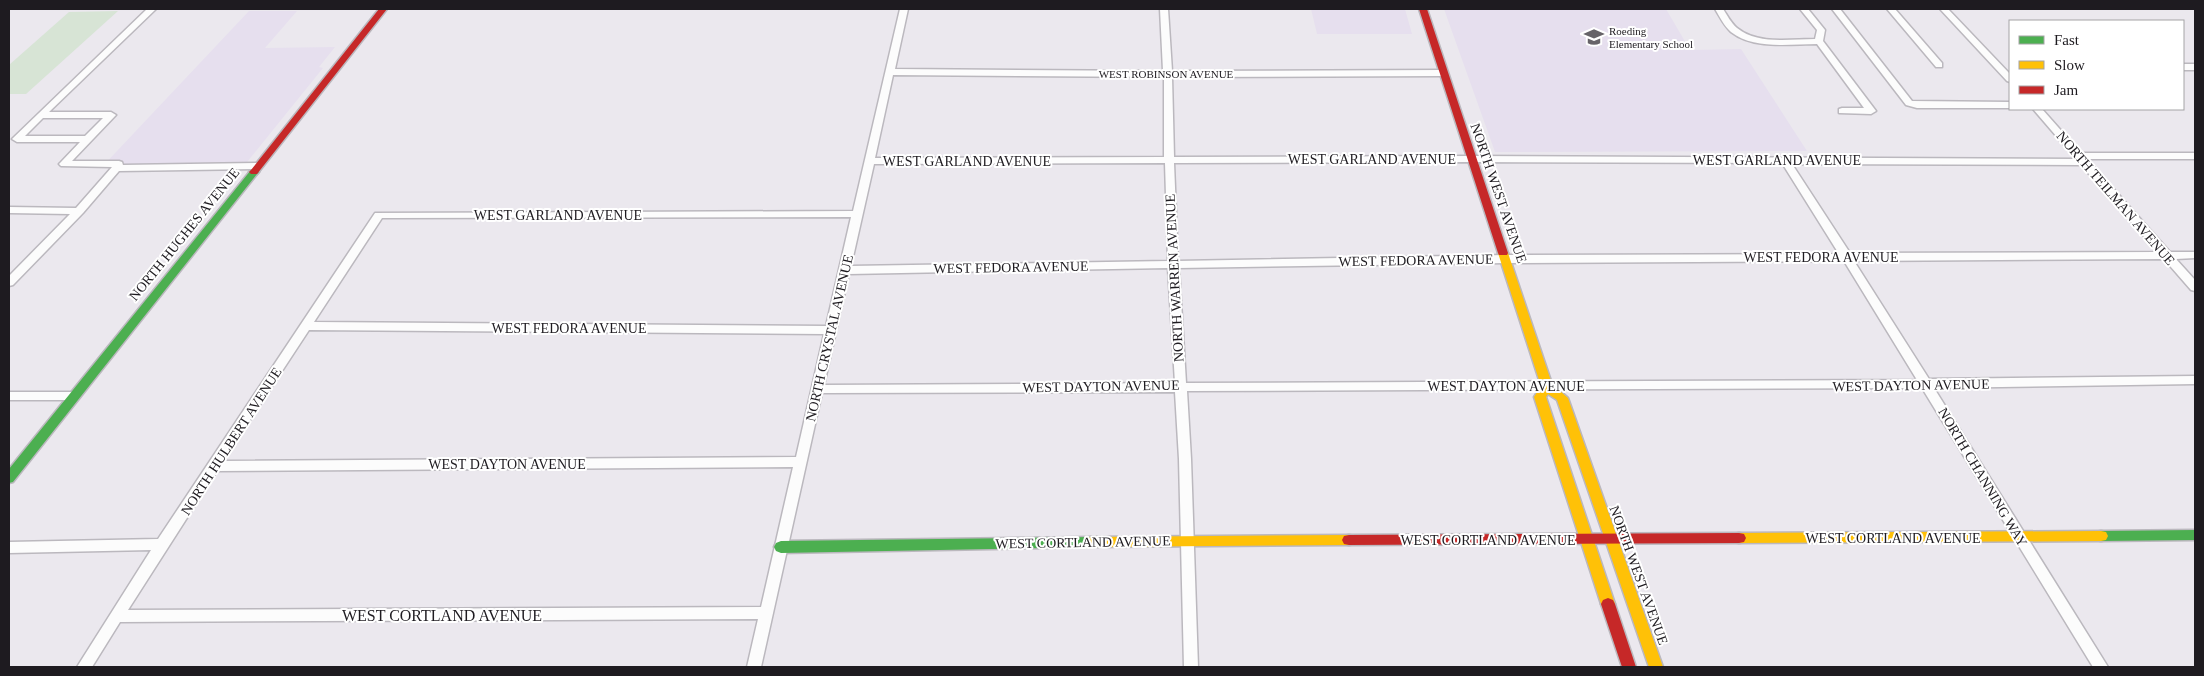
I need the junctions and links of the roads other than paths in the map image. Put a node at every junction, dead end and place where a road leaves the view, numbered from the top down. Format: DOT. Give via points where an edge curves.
graph roads {
  1 [pos="152,9"];
  2 [pos="383,9"];
  3 [pos="904,9"];
  4 [pos="1164,9"];
  5 [pos="1423,9"];
  6 [pos="1719,9"];
  7 [pos="1804,9"];
  8 [pos="1836,9"];
  9 [pos="1891,9"];
  10 [pos="1944,9"];
  11 [pos="1820,41"];
  12 [pos="1940,65"];
  13 [pos="2005,68"];
  14 [pos="890,72"];
  15 [pos="1443,73"];
  16 [pos="1168,74"];
  17 [pos="2009,105"];
  18 [pos="2038,110"];
  19 [pos="1842,111"];
  20 [pos="42,115"];
  21 [pos="88,139"];
  22 [pos="2195,156"];
  23 [pos="1472,159"];
  24 [pos="2082,159"];
  25 [pos="1168,160"];
  26 [pos="1785,160"];
  27 [pos="869,161"];
  28 [pos="117,166"];
  29 [pos="258,166"];
  30 [pos="9,210"];
  31 [pos="79,211"];
  32 [pos="857,214"];
  33 [pos="379,215"];
  34 [pos="2166,255"];
  35 [pos="2195,255"];
  36 [pos="1848,257"];
  37 [pos="1506,259"];
  38 [pos="1172,263"];
  39 [pos="846,270"];
  40 [pos="9,282"];
  41 [pos="2195,287"];
  42 [pos="306,326"];
  43 [pos="832,330"];
  44 [pos="2195,380"];
  45 [pos="1927,385"];
  46 [pos="1180,386"];
  47 [pos="1547,386"];
  48 [pos="817,389"];
  49 [pos="9,396"];
  50 [pos="73,396"];
  51 [pos="799,462"];
  52 [pos="214,466"];
  53 [pos="9,478"];
  54 [pos="2195,535"];
  55 [pos="2018,537"];
  56 [pos="1610,539"];
  57 [pos="1588,540"];
  58 [pos="1186,541"];
  59 [pos="162,544"];
  60 [pos="9,547"];
  61 [pos="781,547"];
  62 [pos="766,613"];
  63 [pos="117,616"];
  64 [pos="84,667"];
  65 [pos="754,667"];
  66 [pos="1191,667"];
  67 [pos="1629,667"];
  68 [pos="1656,667"];
  69 [pos="2101,667"];
  1 -- 20 [label="street"];
  2 -- 29 [label="street, NORTH HUGHES AVENUE"];
  3 -- 14 [label="street, NORTH CRYSTAL AVENUE"];
  4 -- 16 [label="street, NORTH WARREN AVENUE"];
  5 -- 15 [label="street, NORTH WEST AVENUE"];
  6 -- 11 [label="street" via="1733,30 1749,37 1770,41"];
  7 -- 11 [label="street" via="1820,30"];
  8 -- 17 [label="street" via="1909,103 1917,106"];
  9 -- 12 [label="street"];
  10 -- 13 [label="street"];
  11 -- 19 [label="street" via="1871,111"];
  14 -- 16 [label="street, WEST ROBINSON AVENUE"];
  14 -- 27 [label="street, NORTH CRYSTAL AVENUE"];
  15 -- 16 [label="street, WEST ROBINSON AVENUE"];
  15 -- 23 [label="street, NORTH WEST AVENUE"];
  16 -- 25 [label="street, NORTH WARREN AVENUE"];
  18 -- 24 [label="street, NORTH TEILMAN AVENUE"];
  20 -- 21 [label="street" via="111,115"];
  20 -- 21 [label="street" via="17,139"];
  21 -- 28 [label="street" via="64,164"];
  22 -- 24 [label="street, WEST GARLAND AVENUE"];
  23 -- 25 [label="street, WEST GARLAND AVENUE"];
  23 -- 26 [label="street, WEST GARLAND AVENUE"];
  23 -- 37 [label="street, NORTH WEST AVENUE"];
  24 -- 26 [label="street, WEST GARLAND AVENUE"];
  24 -- 34 [label="street, NORTH TEILMAN AVENUE"];
  25 -- 27 [label="street, WEST GARLAND AVENUE"];
  25 -- 38 [label="street, NORTH WARREN AVENUE"];
  26 -- 36 [label="street, NORTH CHANNING WAY"];
  27 -- 32 [label="street, NORTH CRYSTAL AVENUE"];
  28 -- 29 [label="street"];
  28 -- 31 [label="street"];
  29 -- 50 [label="street, NORTH HUGHES AVENUE"];
  30 -- 31 [label="street"];
  31 -- 40 [label="street"];
  32 -- 33 [label="street, WEST GARLAND AVENUE"];
  32 -- 39 [label="street, NORTH CRYSTAL AVENUE"];
  33 -- 42 [label="street, NORTH HULBERT AVENUE"];
  34 -- 35 [label="street, WEST FEDORA AVENUE"];
  34 -- 36 [label="street, WEST FEDORA AVENUE"];
  34 -- 41 [label="street, NORTH TEILMAN AVENUE"];
  36 -- 37 [label="street, WEST FEDORA AVENUE"];
  36 -- 45 [label="street, NORTH CHANNING WAY"];
  37 -- 38 [label="street, WEST FEDORA AVENUE"];
  37 -- 47 [label="street, NORTH WEST AVENUE"];
  38 -- 39 [label="street, WEST FEDORA AVENUE"];
  38 -- 46 [label="street, NORTH WARREN AVENUE"];
  39 -- 43 [label="street, NORTH CRYSTAL AVENUE"];
  42 -- 43 [label="street, WEST FEDORA AVENUE"];
  42 -- 52 [label="street, NORTH HULBERT AVENUE"];
  43 -- 48 [label="street, NORTH CRYSTAL AVENUE"];
  44 -- 45 [label="street, WEST DAYTON AVENUE"];
  45 -- 47 [label="street, WEST DAYTON AVENUE"];
  45 -- 55 [label="street, NORTH CHANNING WAY"];
  46 -- 47 [label="street, WEST DAYTON AVENUE"];
  46 -- 48 [label="street, WEST DAYTON AVENUE"];
  46 -- 58 [label="street, NORTH WARREN AVENUE"];
  47 -- 56 [label="street, NORTH WEST AVENUE" via="1562,398"];
  47 -- 57 [label="street, NORTH WEST AVENUE" via="1540,397"];
  48 -- 51 [label="street, NORTH CRYSTAL AVENUE"];
  49 -- 50 [label="street"];
  50 -- 53 [label="street, NORTH HUGHES AVENUE"];
  51 -- 52 [label="street, WEST DAYTON AVENUE"];
  51 -- 61 [label="street, NORTH CRYSTAL AVENUE"];
  52 -- 59 [label="street, NORTH HULBERT AVENUE"];
  54 -- 55 [label="street, WEST CORTLAND AVENUE"];
  55 -- 56 [label="street, WEST CORTLAND AVENUE"];
  55 -- 69 [label="street, NORTH CHANNING WAY"];
  56 -- 57 [label="street, WEST CORTLAND AVENUE"];
  56 -- 68 [label="street, NORTH WEST AVENUE"];
  57 -- 58 [label="street, WEST CORTLAND AVENUE"];
  57 -- 67 [label="street, NORTH WEST AVENUE"];
  58 -- 61 [label="street, WEST CORTLAND AVENUE"];
  58 -- 66 [label="street, NORTH WARREN AVENUE"];
  59 -- 60 [label="street"];
  59 -- 63 [label="street, NORTH HULBERT AVENUE"];
  61 -- 62 [label="street, NORTH CRYSTAL AVENUE"];
  62 -- 63 [label="street, WEST CORTLAND AVENUE"];
  62 -- 65 [label="street, NORTH CRYSTAL AVENUE"];
  63 -- 64 [label="street, NORTH HULBERT AVENUE"];
}
